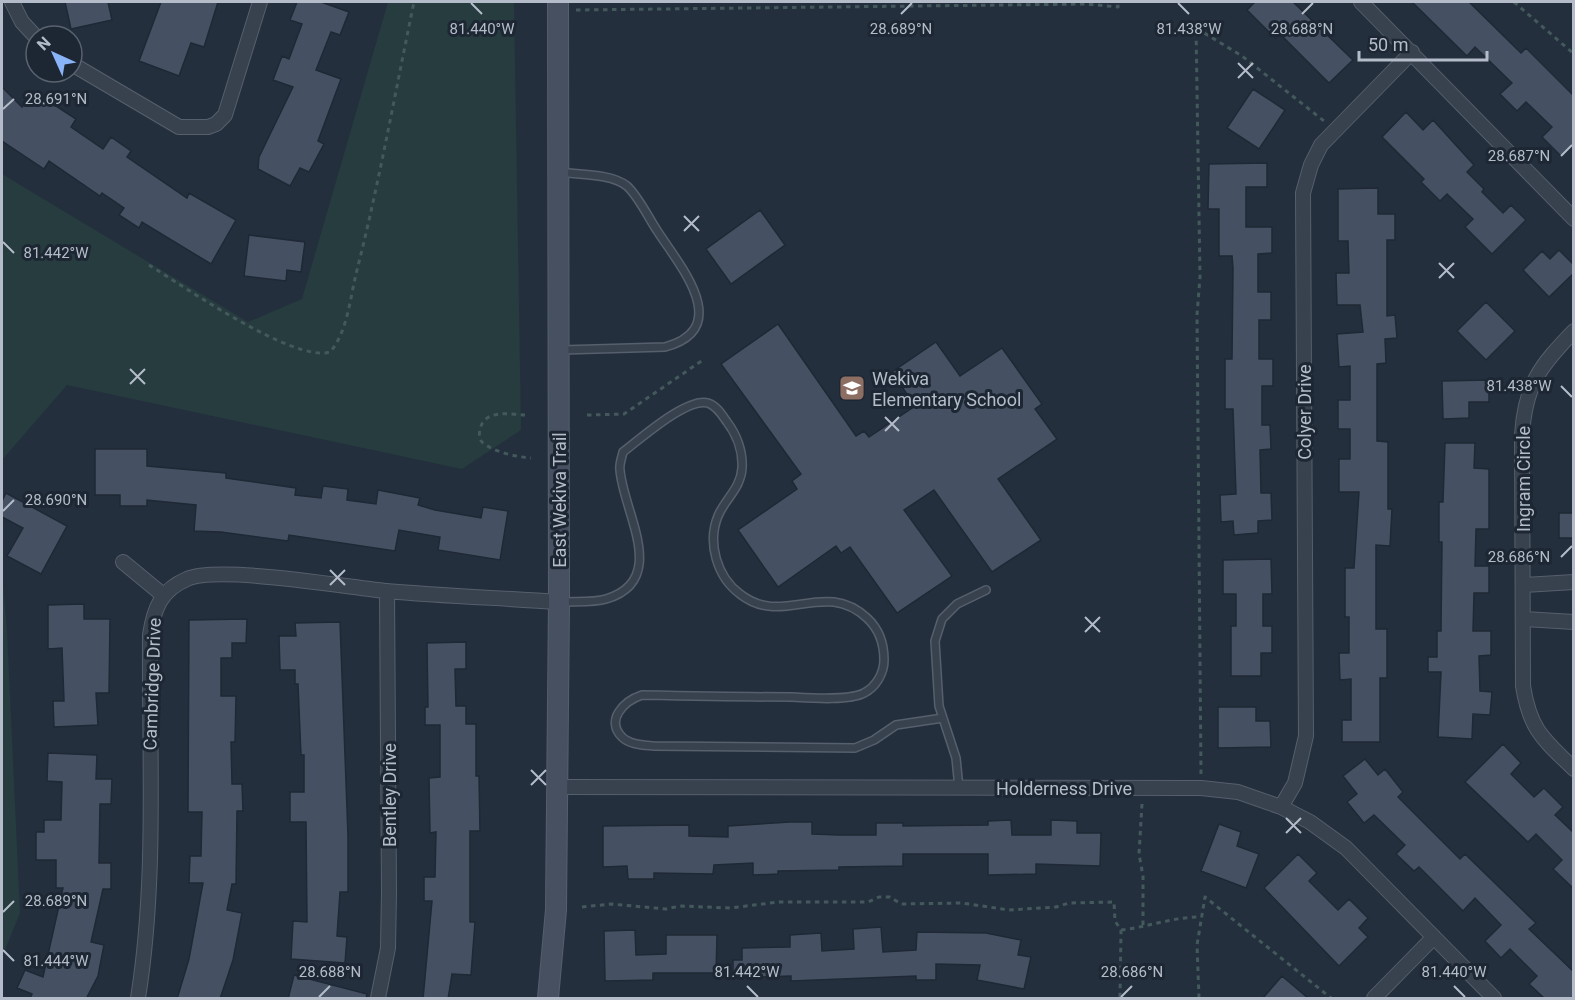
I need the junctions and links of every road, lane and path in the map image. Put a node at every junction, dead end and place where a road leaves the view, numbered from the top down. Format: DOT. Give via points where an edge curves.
graph roads {
  1 [pos="12,2"];
  2 [pos="260,2"];
  3 [pos="414,2"];
  4 [pos="1118,2"];
  5 [pos="1361,2"];
  6 [pos="1514,2"];
  7 [pos="558,6"];
  8 [pos="24,24"];
  9 [pos="1412,52"];
  10 [pos="1574,54"];
  11 [pos="84,71"];
  12 [pos="1334,129"];
  13 [pos="558,172"];
  14 [pos="1574,219"];
  15 [pos="149,265"];
  16 [pos="1574,330"];
  17 [pos="559,350"];
  18 [pos="703,360"];
  19 [pos="525,415"];
  20 [pos="587,415"];
  21 [pos="531,458"];
  22 [pos="123,562"];
  23 [pos="1574,582"];
  24 [pos="1524,585"];
  25 [pos="986,590"];
  26 [pos="387,591"];
  27 [pos="163,594"];
  28 [pos="559,602"];
  29 [pos="1524,619"];
  30 [pos="1574,622"];
  31 [pos="943,718"];
  32 [pos="1574,770"];
  33 [pos="556,787"];
  34 [pos="959,788"];
  35 [pos="1202,788"];
  36 [pos="1142,789"];
  37 [pos="1281,807"];
  38 [pos="582,907"];
  39 [pos="1200,917"];
  40 [pos="1143,927"];
  41 [pos="1120,930"];
  42 [pos="1434,937"];
  43 [pos="138,999"];
  44 [pos="378,999"];
  45 [pos="548,999"];
  46 [pos="1120,999"];
  47 [pos="1199,999"];
  48 [pos="1331,999"];
  49 [pos="1374,999"];
  50 [pos="1494,999"];
  1 -- 8 [label="street"];
  2 -- 11 [label="street" via="225,115 208,128 179,128"];
  3 -- 15 [label="path" via="359,262 337,345 330,352 314,353 235,320"];
  4 -- 7 [label="path" via="1118,7"];
  5 -- 9 [label="street"];
  6 -- 10 [label="path"];
  7 -- 13 [label="street, East Wekiva Trail"];
  9 -- 12 [label="street, Colyer Drive"];
  9 -- 14 [label="street"];
  12 -- 35 [label="path" via="1242,56 1196,28"];
  12 -- 37 [label="street, Colyer Drive" via="1311,165 1303,193 1306,736 1295,783"];
  13 -- 17 [label="street, East Wekiva Trail"];
  13 -- 17 [label="lane" via="609,179 627,186 689,281 699,303 697,322 685,339 676,344"];
  16 -- 24 [label="street, Ingram Circle" via="1540,370 1524,403"];
  17 -- 28 [label="street, East Wekiva Trail"];
  18 -- 20 [label="path" via="624,414"];
  19 -- 21 [label="path" via="488,417 479,437 512,455"];
  22 -- 27 [label="street"];
  23 -- 24 [label="street"];
  24 -- 29 [label="street, Ingram Circle"];
  25 -- 31 [label="lane" via="957,604 942,619 935,641"];
  26 -- 27 [label="street, Cambridge Drive" via="218,573 188,578"];
  26 -- 28 [label="street, Cambridge Drive"];
  26 -- 44 [label="street, Bentley Drive" via="388,948"];
  27 -- 43 [label="street, Cambridge Drive" via="153,611 150,635 146,953"];
  28 -- 31 [label="lane" via="604,600 633,583 640,568 640,552 619,468 623,452 676,412 706,402 715,406 732,428 742,452 742,470 734,495 718,516 714,547 719,570 739,594 760,606 781,608 834,600 853,609 868,618 879,634 884,665 876,683 863,694 826,698 642,695 629,699 617,712 616,727 622,738 633,744 654,746 855,748 896,725"];
  28 -- 33 [label="street, East Wekiva Trail"];
  29 -- 30 [label="street"];
  29 -- 32 [label="street, Ingram Circle" via="1523,686 1531,722"];
  31 -- 34 [label="lane" via="956,758"];
  33 -- 34 [label="street, Holderness Drive"];
  33 -- 45 [label="street, East Wekiva Trail" via="556,910"];
  34 -- 36 [label="street, Holderness Drive"];
  35 -- 36 [label="street, Holderness Drive"];
  35 -- 37 [label="street, Holderness Drive" via="1238,792"];
  36 -- 40 [label="path" via="1139,854"];
  37 -- 42 [label="street, Holderness Drive" via="1346,848"];
  38 -- 41 [label="path" via="611,904 666,909 730,908 780,902 868,902 879,897 890,897 901,904 962,903 1009,910 1114,902 1115,921"];
  39 -- 40 [label="path" via="1175,918"];
  39 -- 47 [label="path"];
  39 -- 48 [label="path" via="1205,897"];
  40 -- 41 [label="path"];
  41 -- 46 [label="path"];
  42 -- 49 [label="street"];
  42 -- 50 [label="street, Holderness Drive"];
}
